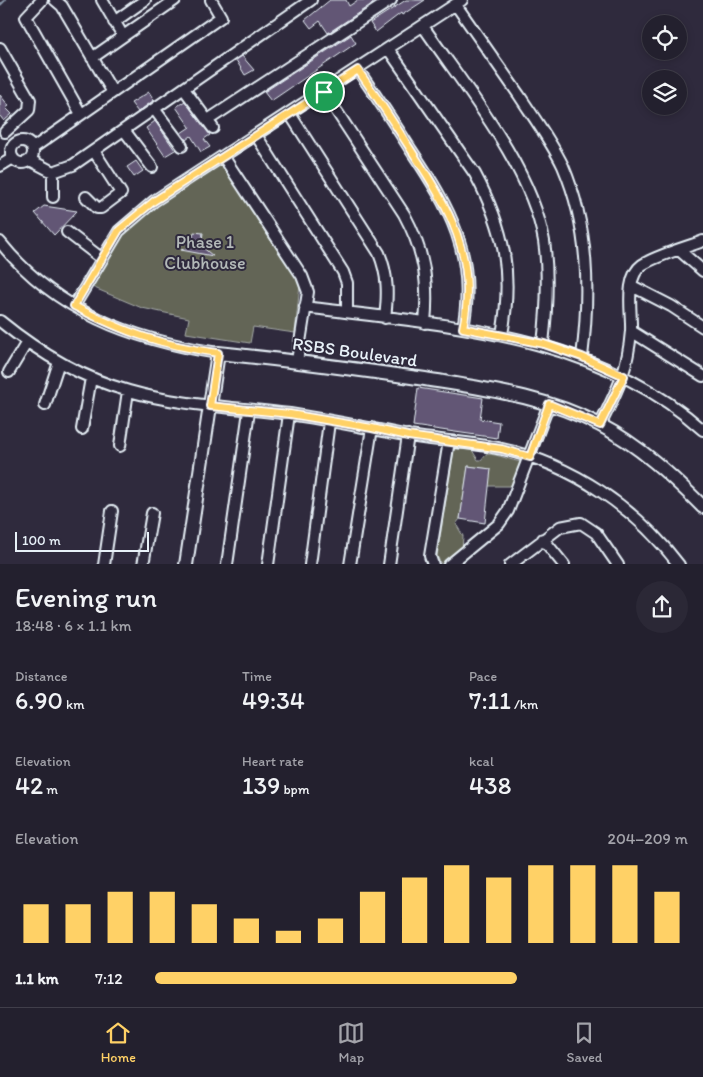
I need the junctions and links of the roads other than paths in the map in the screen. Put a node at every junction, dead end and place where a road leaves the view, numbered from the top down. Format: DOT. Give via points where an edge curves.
graph roads {
  1 [pos="42,0"];
  2 [pos="55,0"];
  3 [pos="102,0"];
  4 [pos="145,0"];
  5 [pos="175,0"];
  6 [pos="211,0"];
  7 [pos="311,0"];
  8 [pos="390,0"];
  9 [pos="459,2"];
  10 [pos="114,22"];
  11 [pos="423,26"];
  12 [pos="123,36"];
  13 [pos="0,48"];
  14 [pos="389,50"];
  15 [pos="92,58"];
  16 [pos="358,70"];
  17 [pos="184,89"];
  18 [pos="112,91"];
  19 [pos="324,92"];
  20 [pos="155,110"];
  21 [pos="81,114"];
  22 [pos="290,114"];
  23 [pos="2,129"];
  24 [pos="124,130"];
  25 [pos="256,135"];
  26 [pos="14,144"];
  27 [pos="182,146"];
  28 [pos="33,148"];
  29 [pos="94,151"];
  30 [pos="223,156"];
  31 [pos="13,158"];
  32 [pos="30,160"];
  33 [pos="0,166"];
  34 [pos="152,167"];
  35 [pos="53,172"];
  36 [pos="53,197"];
  37 [pos="86,197"];
  38 [pos="67,232"];
  39 [pos="703,241"];
  40 [pos="0,242"];
  41 [pos="679,250"];
  42 [pos="101,258"];
  43 [pos="703,271"];
  44 [pos="632,286"];
  45 [pos="74,306"];
  46 [pos="305,307"];
  47 [pos="347,312"];
  48 [pos="386,318"];
  49 [pos="0,321"];
  50 [pos="424,323"];
  51 [pos="703,327"];
  52 [pos="463,328"];
  53 [pos="631,331"];
  54 [pos="502,335"];
  55 [pos="26,342"];
  56 [pos="544,344"];
  57 [pos="218,353"];
  58 [pos="582,357"];
  59 [pos="297,361"];
  60 [pos="59,362"];
  61 [pos="9,372"];
  62 [pos="624,376"];
  63 [pos="703,376"];
  64 [pos="91,378"];
  65 [pos="128,391"];
  66 [pos="45,404"];
  67 [pos="549,404"];
  68 [pos="210,406"];
  69 [pos="249,411"];
  70 [pos="290,414"];
  71 [pos="329,422"];
  72 [pos="600,425"];
  73 [pos="372,428"];
  74 [pos="82,429"];
  75 [pos="703,430"];
  76 [pos="408,436"];
  77 [pos="449,441"];
  78 [pos="120,446"];
  79 [pos="530,457"];
  80 [pos="703,507"];
  81 [pos="112,511"];
  82 [pos="152,513"];
  83 [pos="543,539"];
  84 [pos="104,564"];
  85 [pos="143,564"];
  86 [pos="186,564"];
  87 [pos="227,564"];
  88 [pos="268,564"];
  89 [pos="310,564"];
  90 [pos="350,564"];
  91 [pos="389,564"];
  92 [pos="433,564"];
  93 [pos="449,564"];
  94 [pos="513,564"];
  95 [pos="564,564"];
  96 [pos="618,564"];
  97 [pos="679,564"];
  1 -- 21 [label="street" via="26,17"];
  2 -- 15 [label="street" via="62,6"];
  3 -- 10 [label="street"];
  4 -- 10 [label="street"];
  5 -- 12 [label="street"];
  6 -- 18 [label="street" via="221,17"];
  7 -- 17 [label="street"];
  8 -- 17 [label="street" via="211,124"];
  9 -- 11 [label="street"];
  9 -- 58 [label="street" via="547,137 572,191 583,233 587,270 588,312"];
  10 -- 12 [label="street"];
  11 -- 14 [label="street"];
  11 -- 56 [label="street" via="512,157 534,206 544,240 547,267"];
  12 -- 15 [label="street"];
  13 -- 23 [label="street" via="30,100 29,110"];
  14 -- 16 [label="street"];
  14 -- 54 [label="street" via="475,174 490,204 504,246 507,269 508,302"];
  15 -- 18 [label="street"];
  16 -- 19 [label="street"];
  16 -- 52 [label="street" via="440,194 452,220 465,257 468,285"];
  17 -- 20 [label="street"];
  18 -- 21 [label="street"];
  19 -- 22 [label="street"];
  19 -- 50 [label="street" via="414,233 423,258 426,281"];
  20 -- 24 [label="street"];
  20 -- 27 [label="street"];
  21 -- 28 [label="street"];
  22 -- 25 [label="street"];
  22 -- 48 [label="street" via="379,252 386,269"];
  23 -- 26 [label="street"];
  24 -- 29 [label="street"];
  24 -- 34 [label="street"];
  25 -- 30 [label="street"];
  25 -- 47 [label="street" via="343,272 347,282"];
  26 -- 28 [label="street" via="23,141"];
  26 -- 31 [label="street"];
  28 -- 32 [label="street"];
  29 -- 35 [label="street" via="66,169"];
  29 -- 37 [label="street" via="121,193 101,208"];
  30 -- 42 [label="street" via="134,216 119,230"];
  30 -- 46 [label="street" via="302,276 308,292"];
  31 -- 32 [label="street" via="22,163"];
  31 -- 33 [label="street"];
  32 -- 35 [label="street"];
  35 -- 36 [label="street"];
  38 -- 42 [label="street"];
  39 -- 41 [label="street"];
  40 -- 45 [label="street, RSBS Boulevard" via="14,259"];
  41 -- 43 [label="street"];
  41 -- 44 [label="street" via="642,265 634,274"];
  42 -- 45 [label="street"];
  44 -- 51 [label="street"];
  44 -- 53 [label="street"];
  45 -- 57 [label="street, RSBS Boulevard" via="154,342"];
  46 -- 47 [label="street"];
  46 -- 59 [label="street"];
  47 -- 48 [label="street"];
  48 -- 50 [label="street"];
  49 -- 55 [label="street"];
  50 -- 52 [label="street"];
  52 -- 54 [label="street"];
  53 -- 62 [label="street"];
  53 -- 63 [label="street"];
  54 -- 56 [label="street"];
  55 -- 60 [label="street"];
  55 -- 61 [label="street"];
  56 -- 58 [label="street"];
  57 -- 59 [label="street, RSBS Boulevard"];
  57 -- 68 [label="street"];
  58 -- 62 [label="street"];
  59 -- 67 [label="street, RSBS Boulevard" via="504,392"];
  60 -- 64 [label="street"];
  60 -- 66 [label="street"];
  62 -- 72 [label="street"];
  62 -- 75 [label="street" via="646,388"];
  64 -- 65 [label="street"];
  64 -- 74 [label="street"];
  65 -- 68 [label="street"];
  65 -- 78 [label="street"];
  67 -- 72 [label="street, RSBS Boulevard"];
  67 -- 79 [label="street"];
  68 -- 69 [label="street"];
  68 -- 86 [label="street"];
  69 -- 70 [label="street"];
  69 -- 87 [label="street"];
  70 -- 71 [label="street"];
  70 -- 88 [label="street"];
  71 -- 73 [label="street"];
  71 -- 89 [label="street"];
  72 -- 80 [label="street, RSBS Boulevard" via="653,460"];
  73 -- 76 [label="street"];
  73 -- 90 [label="street"];
  76 -- 77 [label="street"];
  76 -- 91 [label="street"];
  77 -- 79 [label="street"];
  77 -- 92 [label="street" via="430,556"];
  79 -- 93 [label="street" via="508,511 499,524"];
  79 -- 97 [label="street" via="580,478 631,513"];
  81 -- 84 [label="street"];
  82 -- 85 [label="street"];
  83 -- 94 [label="street"];
  83 -- 95 [label="street"];
  83 -- 96 [label="street" via="560,527 581,524 596,532"];
}
